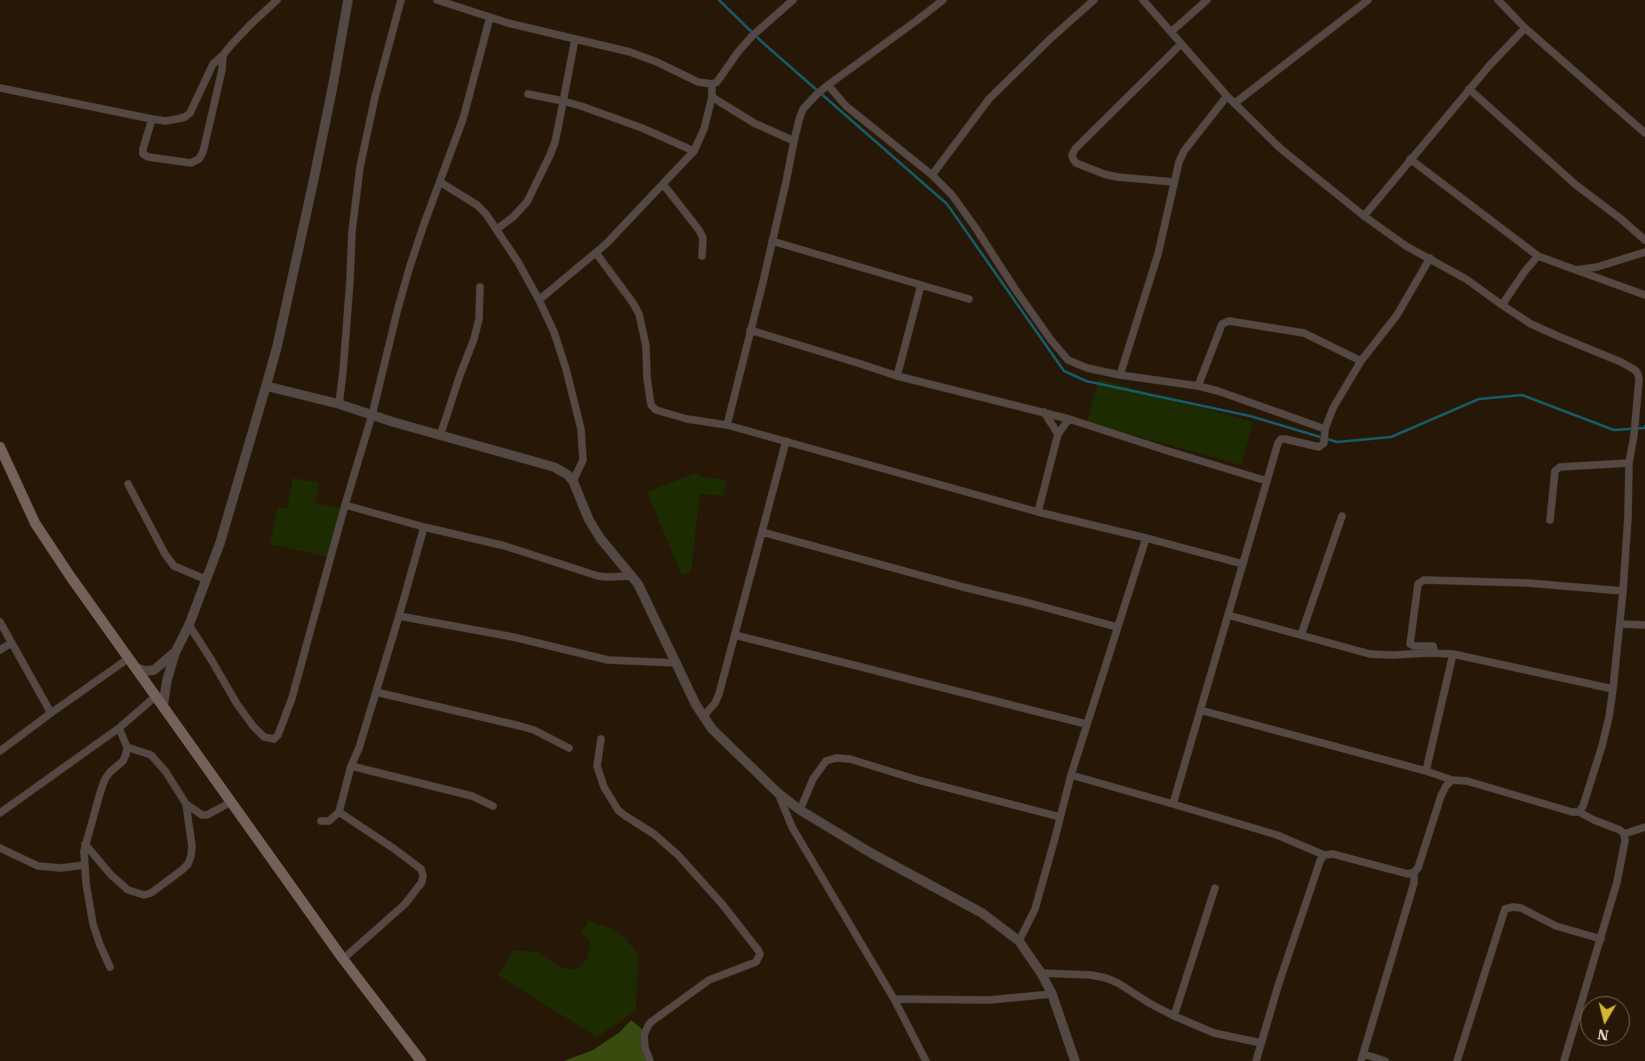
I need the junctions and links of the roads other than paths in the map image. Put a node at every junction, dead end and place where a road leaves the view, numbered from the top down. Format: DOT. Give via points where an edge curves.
graph roads {
  1 [pos="277,0"];
  2 [pos="348,0"];
  3 [pos="401,0"];
  4 [pos="437,0"];
  5 [pos="793,0"];
  6 [pos="943,0"];
  7 [pos="1094,0"];
  8 [pos="1143,0"];
  9 [pos="1207,0"];
  10 [pos="1368,0"];
  11 [pos="1498,0"];
  12 [pos="490,17"];
  13 [pos="1525,28"];
  14 [pos="1171,32"];
  15 [pos="576,39"];
  16 [pos="1181,44"];
  17 [pos="223,55"];
  18 [pos="712,84"];
  19 [pos="826,86"];
  20 [pos="0,88"];
  21 [pos="1469,88"];
  22 [pos="528,94"];
  23 [pos="1227,96"];
  24 [pos="712,97"];
  25 [pos="562,100"];
  26 [pos="1235,103"];
  27 [pos="152,119"];
  28 [pos="1645,133"];
  29 [pos="794,141"];
  30 [pos="694,151"];
  31 [pos="1410,159"];
  32 [pos="932,176"];
  33 [pos="440,182"];
  34 [pos="1174,182"];
  35 [pos="663,184"];
  36 [pos="1364,216"];
  37 [pos="497,229"];
  38 [pos="1645,240"];
  39 [pos="772,241"];
  40 [pos="1645,252"];
  41 [pos="596,253"];
  42 [pos="702,256"];
  43 [pos="1538,256"];
  44 [pos="1430,258"];
  45 [pos="1576,270"];
  46 [pos="921,285"];
  47 [pos="480,287"];
  48 [pos="1645,296"];
  49 [pos="969,299"];
  50 [pos="539,300"];
  51 [pos="1502,306"];
  52 [pos="750,330"];
  53 [pos="1361,361"];
  54 [pos="1635,370"];
  55 [pos="1645,370"];
  56 [pos="1120,375"];
  57 [pos="897,376"];
  58 [pos="266,386"];
  59 [pos="1198,386"];
  60 [pos="339,404"];
  61 [pos="1044,412"];
  62 [pos="372,415"];
  63 [pos="1069,419"];
  64 [pos="726,425"];
  65 [pos="1325,429"];
  66 [pos="1058,434"];
  67 [pos="440,436"];
  68 [pos="786,441"];
  69 [pos="0,447"];
  70 [pos="1629,463"];
  71 [pos="573,481"];
  72 [pos="1267,481"];
  73 [pos="128,484"];
  74 [pos="345,505"];
  75 [pos="1038,512"];
  76 [pos="1342,516"];
  77 [pos="1550,520"];
  78 [pos="424,527"];
  79 [pos="762,532"];
  80 [pos="1146,538"];
  81 [pos="1243,564"];
  82 [pos="632,576"];
  83 [pos="207,580"];
  84 [pos="1623,591"];
  85 [pos="1228,615"];
  86 [pos="399,616"];
  87 [pos="0,622"];
  88 [pos="1620,624"];
  89 [pos="189,625"];
  90 [pos="1645,625"];
  91 [pos="1117,627"];
  92 [pos="735,635"];
  93 [pos="1301,636"];
  94 [pos="11,643"];
  95 [pos="0,650"];
  96 [pos="174,653"];
  97 [pos="1435,653"];
  98 [pos="1453,654"];
  99 [pos="129,658"];
  100 [pos="677,663"];
  101 [pos="136,668"];
  102 [pos="1613,689"];
  103 [pos="376,692"];
  104 [pos="156,696"];
  105 [pos="162,706"];
  106 [pos="1200,710"];
  107 [pos="51,713"];
  108 [pos="703,717"];
  109 [pos="1086,724"];
  110 [pos="119,728"];
  111 [pos="601,739"];
  112 [pos="127,747"];
  113 [pos="569,748"];
  114 [pos="0,751"];
  115 [pos="351,766"];
  116 [pos="1426,771"];
  117 [pos="1071,775"];
  118 [pos="1452,780"];
  119 [pos="778,793"];
  120 [pos="231,802"];
  121 [pos="186,804"];
  122 [pos="1174,804"];
  123 [pos="494,806"];
  124 [pos="800,810"];
  125 [pos="339,812"];
  126 [pos="1579,812"];
  127 [pos="0,813"];
  128 [pos="1060,817"];
  129 [pos="321,821"];
  130 [pos="1645,827"];
  131 [pos="1624,834"];
  132 [pos="86,844"];
  133 [pos="0,848"];
  134 [pos="1324,855"];
  135 [pos="84,864"];
  136 [pos="1414,872"];
  137 [pos="1215,888"];
  138 [pos="1601,939"];
  139 [pos="1020,941"];
  140 [pos="343,958"];
  141 [pos="110,967"];
  142 [pos="1041,973"];
  143 [pos="1052,994"];
  144 [pos="894,999"];
  145 [pos="1174,1016"];
  146 [pos="1261,1043"];
  147 [pos="1362,1058"];
  148 [pos="421,1061"];
  149 [pos="650,1061"];
  150 [pos="926,1061"];
  151 [pos="1075,1061"];
  152 [pos="1256,1061"];
  153 [pos="1385,1061"];
  154 [pos="1457,1061"];
  155 [pos="1564,1061"];
  1 -- 17 [label="street"];
  2 -- 58 [label="street" via="316,165"];
  3 -- 60 [label="street" via="360,168"];
  4 -- 12 [label="street"];
  5 -- 18 [label="street" via="752,36 717,82"];
  6 -- 19 [label="street"];
  7 -- 32 [label="street" via="989,99"];
  8 -- 14 [label="street"];
  9 -- 14 [label="street"];
  10 -- 26 [label="street"];
  11 -- 13 [label="street"];
  12 -- 15 [label="street"];
  12 -- 33 [label="street" via="463,119"];
  13 -- 21 [label="street"];
  13 -- 28 [label="street"];
  14 -- 16 [label="street"];
  15 -- 18 [label="street" via="630,52 698,82"];
  15 -- 25 [label="street"];
  16 -- 23 [label="street"];
  16 -- 34 [label="street" via="1072,155 1076,163 1104,174"];
  17 -- 27 [label="street" via="213,64 185,117 165,121"];
  17 -- 27 [label="street" via="199,160 184,162 143,154"];
  18 -- 24 [label="street"];
  19 -- 29 [label="street" via="804,109"];
  19 -- 32 [label="street"];
  20 -- 27 [label="street"];
  21 -- 31 [label="street"];
  21 -- 38 [label="street" via="1576,185"];
  22 -- 25 [label="street"];
  23 -- 26 [label="street"];
  23 -- 34 [label="street" via="1184,151"];
  24 -- 29 [label="street" via="754,123"];
  24 -- 30 [label="street" via="704,129"];
  25 -- 30 [label="street"];
  25 -- 37 [label="street" via="555,142 535,187 521,208"];
  26 -- 36 [label="street" via="1281,150"];
  29 -- 39 [label="street"];
  30 -- 35 [label="street"];
  31 -- 36 [label="street"];
  31 -- 43 [label="street"];
  32 -- 56 [label="street" via="966,214 1061,353 1077,364"];
  33 -- 37 [label="street" via="478,205"];
  33 -- 62 [label="street" via="410,266"];
  34 -- 56 [label="street" via="1158,254"];
  35 -- 41 [label="street"];
  35 -- 42 [label="street" via="699,230 703,238"];
  36 -- 44 [label="street" via="1406,246"];
  37 -- 50 [label="street"];
  39 -- 46 [label="street"];
  39 -- 52 [label="street"];
  40 -- 45 [label="street"];
  41 -- 50 [label="street"];
  41 -- 64 [label="street" via="639,314 646,346 651,405 656,410 687,419"];
  43 -- 45 [label="street"];
  43 -- 51 [label="street"];
  44 -- 51 [label="street"];
  44 -- 53 [label="street" via="1397,315"];
  45 -- 48 [label="street"];
  46 -- 49 [label="street"];
  46 -- 57 [label="street"];
  47 -- 67 [label="street" via="479,319 474,339"];
  50 -- 71 [label="street" via="554,332 581,429 583,460"];
  51 -- 54 [label="street" via="1531,324"];
  52 -- 57 [label="street"];
  52 -- 64 [label="street"];
  53 -- 59 [label="street" via="1304,333 1226,321"];
  53 -- 65 [label="street" via="1333,408"];
  54 -- 55 [label="street"];
  54 -- 70 [label="street" via="1639,380"];
  56 -- 59 [label="street"];
  57 -- 61 [label="street"];
  58 -- 60 [label="street"];
  58 -- 83 [label="street"];
  59 -- 65 [label="street"];
  60 -- 62 [label="street"];
  61 -- 63 [label="street"];
  61 -- 66 [label="street"];
  62 -- 67 [label="street"];
  62 -- 74 [label="street"];
  63 -- 66 [label="street"];
  63 -- 72 [label="street"];
  64 -- 68 [label="street"];
  65 -- 72 [label="street" via="1324,440 1319,447 1281,440"];
  66 -- 75 [label="street"];
  67 -- 71 [label="street" via="554,467 568,474"];
  68 -- 75 [label="street"];
  68 -- 79 [label="street"];
  69 -- 99 [label="main road" via="35,524"];
  70 -- 77 [label="street" via="1560,466 1555,471"];
  70 -- 84 [label="street"];
  71 -- 82 [label="street" via="600,538"];
  72 -- 81 [label="street"];
  73 -- 83 [label="street" via="174,566"];
  74 -- 78 [label="street"];
  74 -- 89 [label="street" via="292,698 274,739 264,737 252,726"];
  75 -- 80 [label="street"];
  76 -- 93 [label="street"];
  78 -- 82 [label="street" via="505,546 598,576"];
  78 -- 86 [label="street"];
  79 -- 91 [label="street"];
  79 -- 92 [label="street"];
  80 -- 81 [label="street"];
  80 -- 91 [label="street"];
  81 -- 85 [label="street"];
  82 -- 100 [label="street"];
  83 -- 89 [label="street"];
  84 -- 88 [label="street"];
  84 -- 97 [label="street" via="1528,583 1420,581 1410,644 1433,646"];
  85 -- 93 [label="street"];
  85 -- 106 [label="street"];
  86 -- 100 [label="street" via="513,636 608,660"];
  86 -- 103 [label="street"];
  87 -- 94 [label="street"];
  88 -- 90 [label="street"];
  88 -- 102 [label="street"];
  89 -- 96 [label="street"];
  91 -- 109 [label="street"];
  92 -- 108 [label="street" via="720,694"];
  92 -- 109 [label="street"];
  93 -- 97 [label="street" via="1370,654"];
  94 -- 95 [label="street"];
  94 -- 107 [label="street"];
  96 -- 101 [label="street" via="154,670"];
  96 -- 105 [label="street"];
  97 -- 98 [label="street"];
  98 -- 102 [label="street"];
  98 -- 116 [label="street"];
  99 -- 101 [label="main road"];
  99 -- 107 [label="street"];
  100 -- 108 [label="street"];
  101 -- 104 [label="main road"];
  102 -- 126 [label="street" via="1602,746"];
  103 -- 113 [label="street" via="527,728"];
  103 -- 115 [label="street"];
  104 -- 105 [label="main road"];
  104 -- 110 [label="street"];
  105 -- 120 [label="main road"];
  106 -- 116 [label="street"];
  106 -- 122 [label="street"];
  107 -- 114 [label="street"];
  108 -- 119 [label="street"];
  109 -- 117 [label="street"];
  110 -- 112 [label="street"];
  110 -- 127 [label="street"];
  111 -- 149 [label="street" via="597,766 604,787 618,810 678,855 722,904 760,954 756,962 709,980 652,1022 644,1035"];
  112 -- 121 [label="street" via="145,752 159,762"];
  112 -- 132 [label="street" via="123,761 110,772 100,792"];
  115 -- 123 [label="street" via="472,796"];
  115 -- 125 [label="street"];
  116 -- 118 [label="street"];
  117 -- 122 [label="street"];
  117 -- 128 [label="street"];
  118 -- 126 [label="street"];
  118 -- 136 [label="street" via="1446,786"];
  119 -- 124 [label="street"];
  119 -- 144 [label="street" via="792,827"];
  120 -- 121 [label="street" via="207,815"];
  120 -- 140 [label="main road"];
  121 -- 132 [label="street" via="192,846 188,864 151,893 144,895 128,890 111,876"];
  122 -- 134 [label="street" via="1277,836"];
  124 -- 128 [label="street" via="813,779 826,761 836,758 850,759"];
  124 -- 139 [label="street" via="982,913"];
  125 -- 129 [label="street" via="329,821"];
  125 -- 140 [label="street" via="393,848 421,869 423,875 422,882 405,904"];
  126 -- 131 [label="street"];
  128 -- 139 [label="street" via="1035,909"];
  130 -- 131 [label="street"];
  131 -- 138 [label="street" via="1617,882"];
  132 -- 135 [label="street"];
  133 -- 135 [label="street" via="38,866 62,868"];
  134 -- 136 [label="street" via="1333,854 1408,874"];
  134 -- 146 [label="street"];
  135 -- 141 [label="street" via="93,924"];
  136 -- 147 [label="street" via="1414,883"];
  137 -- 145 [label="street"];
  138 -- 154 [label="street" via="1556,926 1522,908 1505,909"];
  138 -- 155 [label="street"];
  139 -- 142 [label="street"];
  140 -- 148 [label="main road"];
  142 -- 143 [label="street"];
  142 -- 145 [label="street" via="1106,978"];
  143 -- 144 [label="street" via="989,1000"];
  143 -- 151 [label="street"];
  144 -- 150 [label="street"];
  145 -- 146 [label="street" via="1214,1032"];
  146 -- 152 [label="street"];
  147 -- 153 [label="street"];
}
